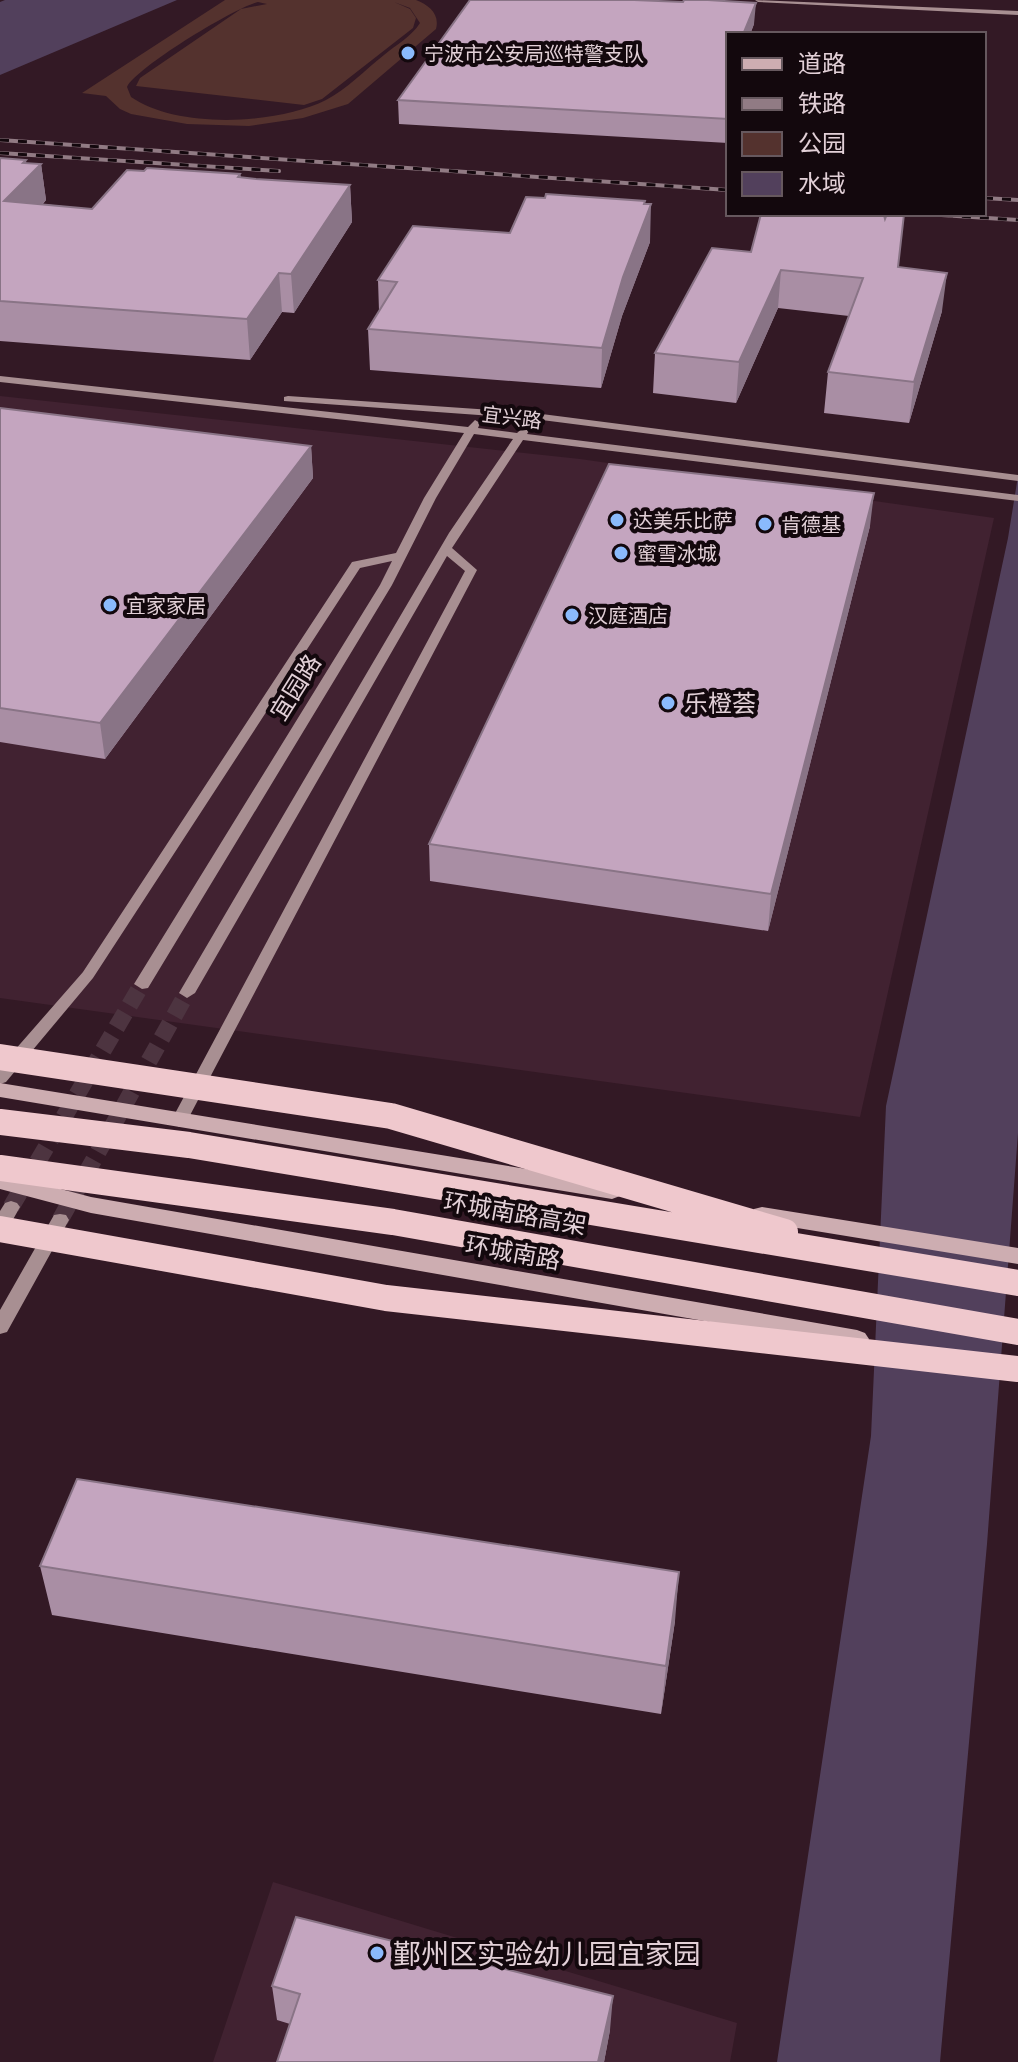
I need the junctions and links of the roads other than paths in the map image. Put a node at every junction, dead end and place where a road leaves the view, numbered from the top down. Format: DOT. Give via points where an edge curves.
graph roads {
  1 [pos="758,0"];
  2 [pos="873,0"];
  3 [pos="1018,5"];
  4 [pos="1018,13"];
  5 [pos="0,371"];
  6 [pos="0,379"];
  7 [pos="481,411"];
  8 [pos="534,416"];
  9 [pos="470,430"];
  10 [pos="519,436"];
  11 [pos="1018,478"];
  12 [pos="1018,498"];
  13 [pos="446,549"];
  14 [pos="401,556"];
  15 [pos="142,984"];
  16 [pos="187,993"];
  17 [pos="0,1057"];
  18 [pos="0,1078"];
  19 [pos="0,1090"];
  20 [pos="179,1121"];
  21 [pos="0,1122"];
  22 [pos="0,1168"];
  23 [pos="0,1181"];
  24 [pos="60,1220"];
  25 [pos="4,1221"];
  26 [pos="1018,1256"];
  27 [pos="891,1263"];
  28 [pos="1018,1283"];
  29 [pos="0,1327"];
  30 [pos="1018,1332"];
  31 [pos="1018,1368"];
  1 -- 4 [label="main road"];
  2 -- 3 [label="main road"];
  5 -- 7 [label="main road, 宜兴路" via="381,407"];
  6 -- 9 [label="main road, 宜兴路"];
  7 -- 8 [label="main road, 宜兴路"];
  7 -- 9 [label="main road, 宜园路"];
  8 -- 10 [label="main road"];
  8 -- 11 [label="main road, 宜兴路"];
  9 -- 10 [label="main road, 宜兴路"];
  9 -- 14 [label="main road, 宜园路"];
  10 -- 12 [label="main road, 宜兴路"];
  10 -- 13 [label="main road"];
  13 -- 16 [label="main road"];
  13 -- 20 [label="main road" via="471,570"];
  14 -- 15 [label="main road, 宜园路"];
  14 -- 18 [label="main road" via="356,565 88,975"];
  17 -- 27 [label="highway, bridge" via="391,1116"];
  19 -- 20 [label="main road"];
  20 -- 26 [label="main road"];
  21 -- 27 [label="highway, 环城南路高架, bridge" via="189,1145"];
  22 -- 30 [label="highway, 环城南路高架, bridge" via="393,1222"];
  23 -- 31 [label="main road, 环城南路" via="91,1205"];
  24 -- 29 [label="main road"];
  25 -- 31 [label="highway, bridge" via="386,1298"];
  27 -- 28 [label="highway, 环城南路高架, bridge"];
}
